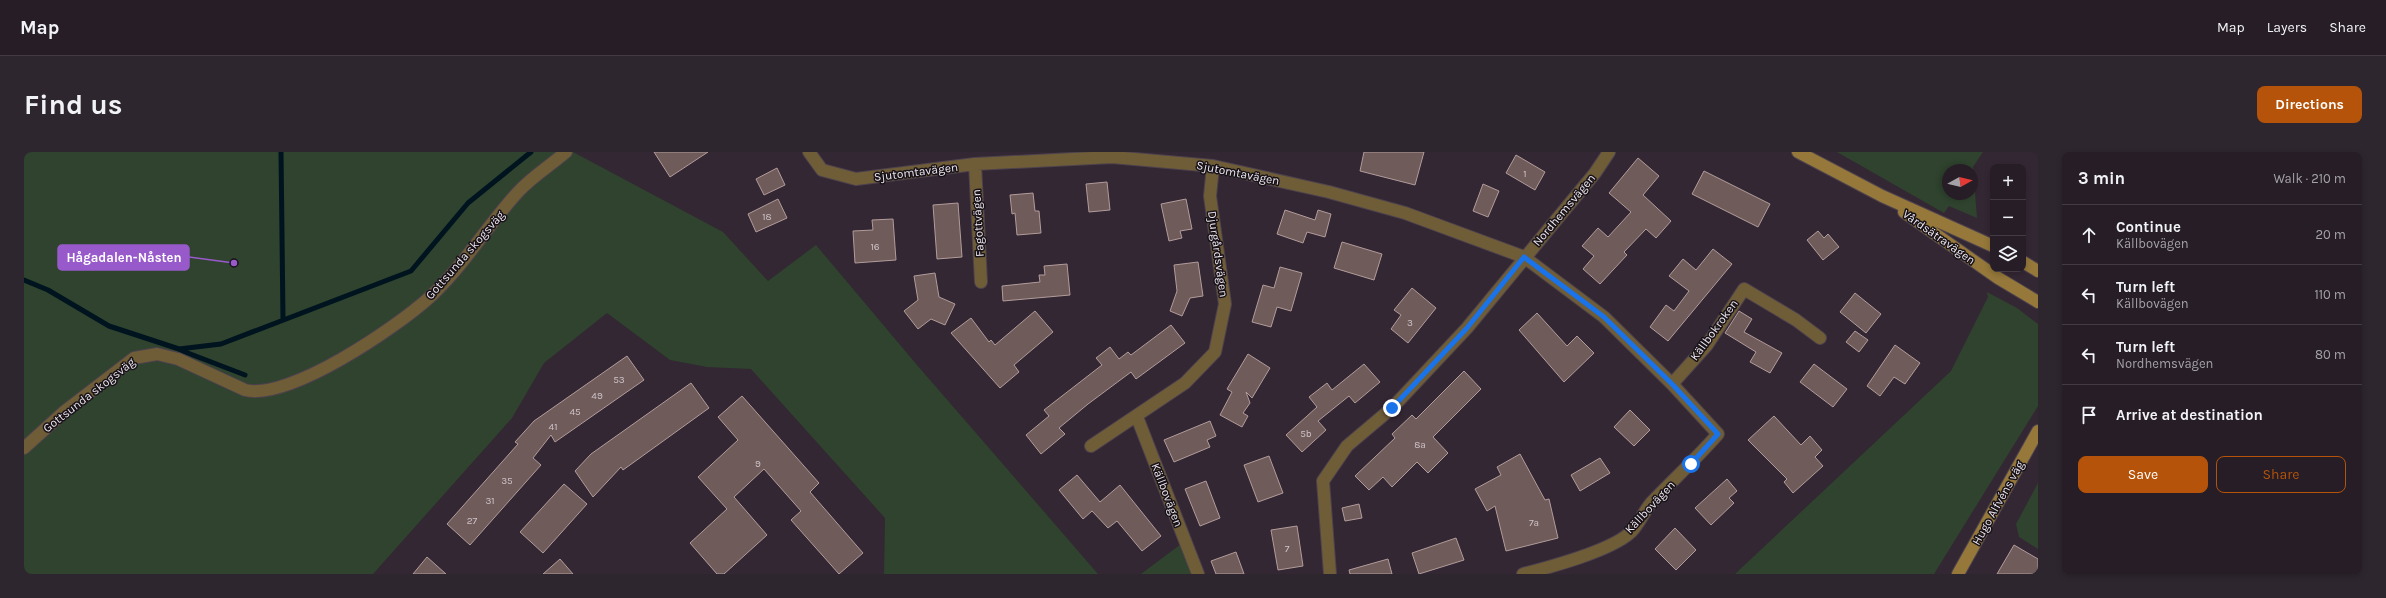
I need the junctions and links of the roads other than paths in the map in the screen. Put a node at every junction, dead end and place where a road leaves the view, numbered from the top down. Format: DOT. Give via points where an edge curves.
graph roads {
  1 [pos="566,152"];
  2 [pos="809,152"];
  3 [pos="1609,152"];
  4 [pos="1798,152"];
  5 [pos="1814,156"];
  6 [pos="975,164"];
  7 [pos="1213,166"];
  8 [pos="1882,196"];
  9 [pos="1990,245"];
  10 [pos="1524,257"];
  11 [pos="2026,264"];
  12 [pos="2038,271"];
  13 [pos="981,282"];
  14 [pos="2038,302"];
  15 [pos="1820,338"];
  16 [pos="1672,384"];
  17 [pos="1137,417"];
  18 [pos="2038,431"];
  19 [pos="1091,446"];
  20 [pos="24,448"];
  21 [pos="1198,574"];
  22 [pos="1330,574"];
  23 [pos="1523,574"];
  24 [pos="1958,574"];
  1 -- 20 [label="street, Gottsunda skogsväg" via="520,190 485,235 430,297 398,323 337,361 287,386 256,393 178,359 157,354 134,358 65,411"];
  2 -- 6 [label="street, Sjutomtavägen" via="822,170 856,179"];
  3 -- 10 [label="street, Nordhemsvägen" via="1595,173"];
  4 -- 5 [label="street, Vårdsätravägen"];
  5 -- 8 [label="street, Vårdsätravägen"];
  6 -- 7 [label="street, Sjutomtavägen" via="1112,157"];
  6 -- 13 [label="street, Fagottvägen"];
  7 -- 10 [label="street, Sjutomtavägen" via="1330,192 1405,213"];
  7 -- 17 [label="street, Djurgårdsvägen" via="1210,196 1225,304 1214,352 1185,383"];
  8 -- 9 [label="street, Vårdsätravägen"];
  8 -- 14 [label="street, Vårdsätravägen" via="1998,278"];
  10 -- 16 [label="street, Källbovägen" via="1604,317"];
  10 -- 22 [label="street, Nordhemsvägen" via="1462,334 1392,408 1347,446 1323,481"];
  11 -- 12 [label="street"];
  15 -- 16 [label="street, Källbokroken" via="1796,320 1744,289 1707,345"];
  16 -- 23 [label="street, Källbovägen" via="1718,434 1651,503 1630,532 1602,548 1558,565"];
  17 -- 19 [label="street, Djurgårdsvägen"];
  17 -- 21 [label="street, Källbovägen"];
  18 -- 24 [label="street, Hugo Alfvéns väg"];
}
